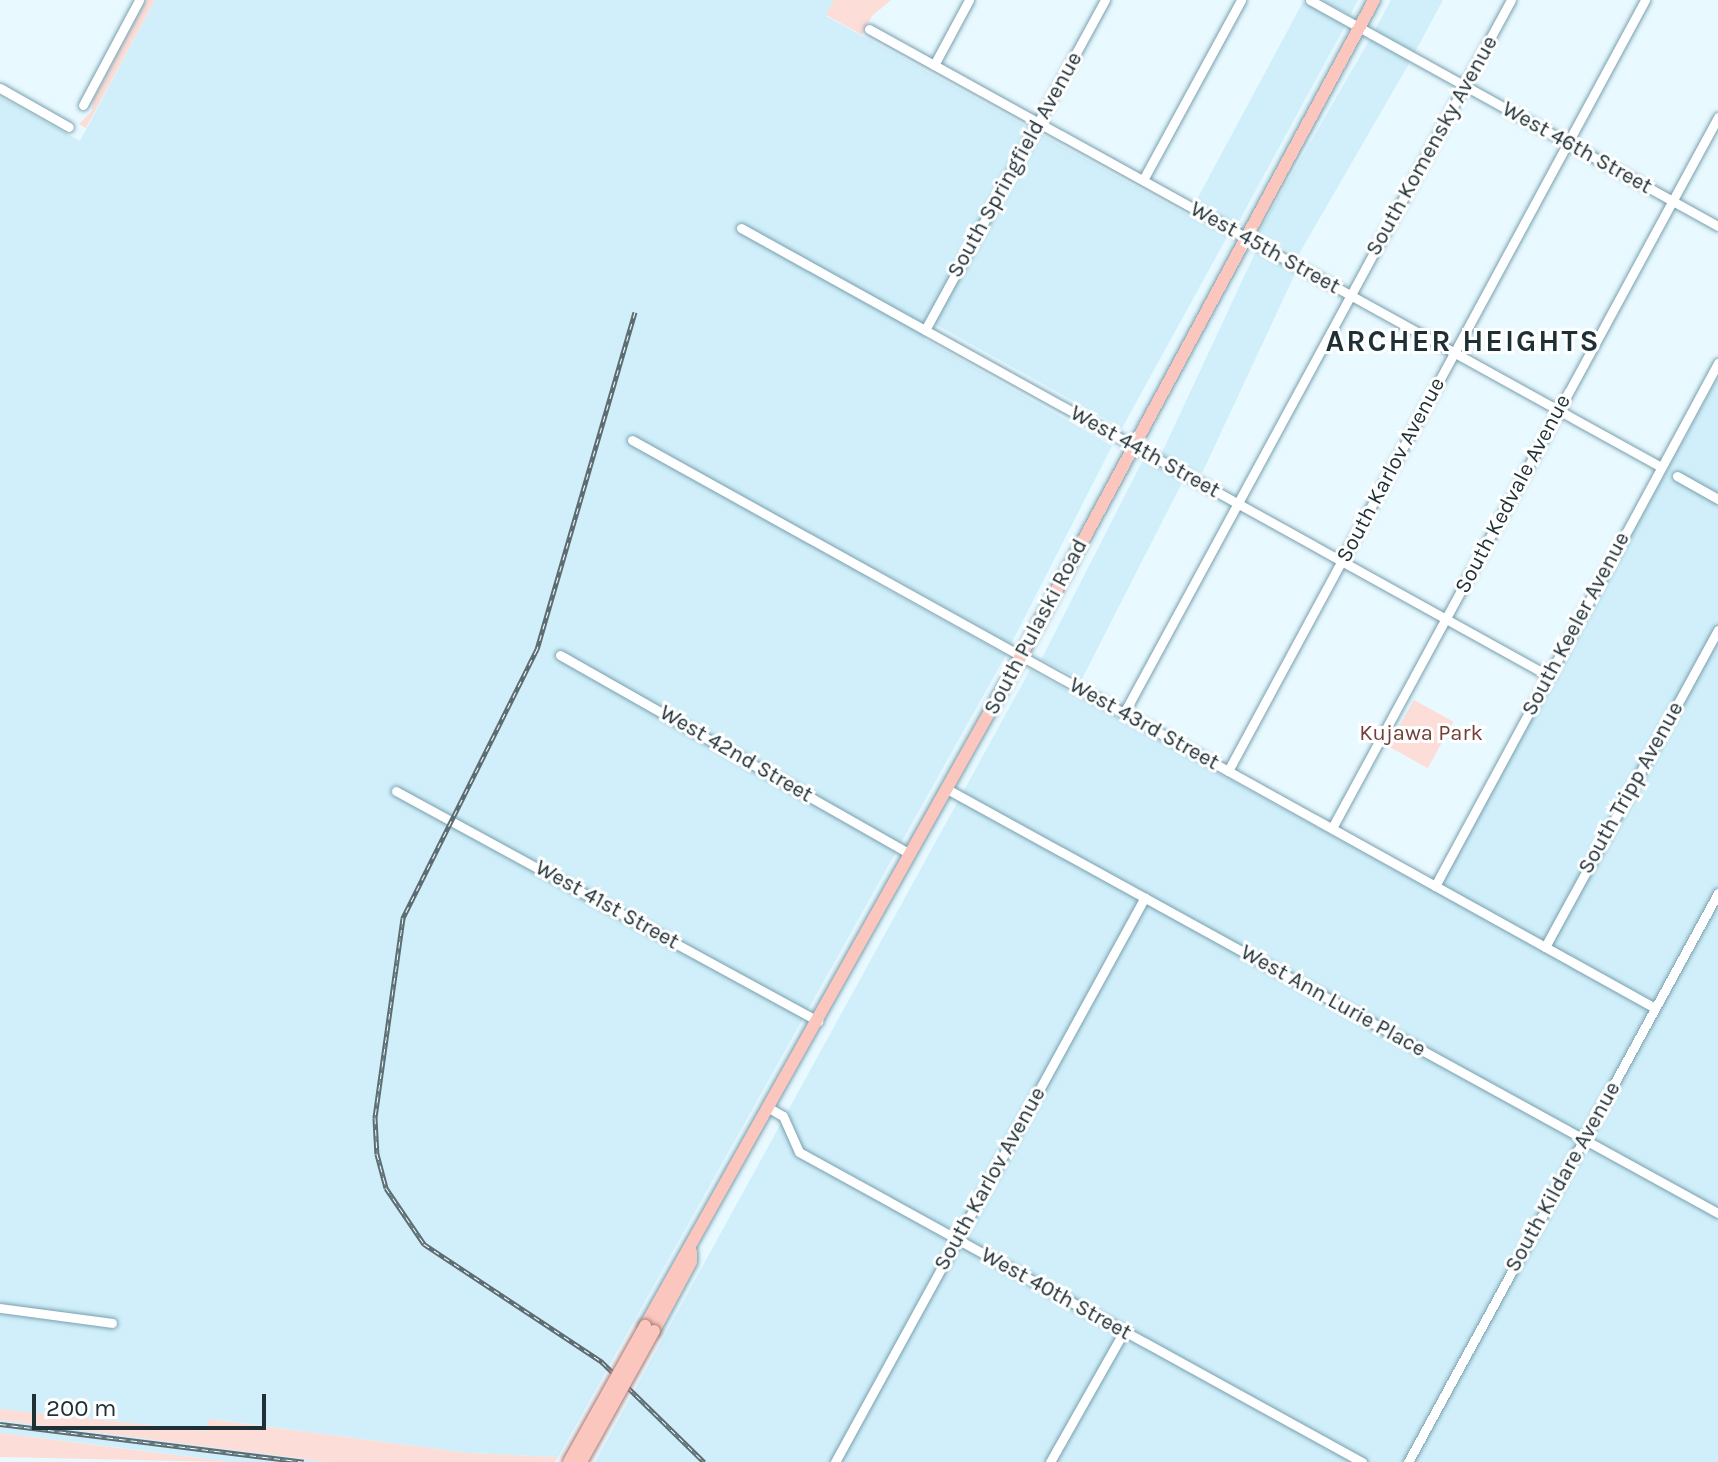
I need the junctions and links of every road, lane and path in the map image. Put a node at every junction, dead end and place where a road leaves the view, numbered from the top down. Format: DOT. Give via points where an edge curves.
graph roads {
  1 [pos="139,0"];
  2 [pos="969,0"];
  3 [pos="1105,0"];
  4 [pos="1241,0"];
  5 [pos="1310,0"];
  6 [pos="1374,0"];
  7 [pos="1511,0"];
  8 [pos="1645,0"];
  9 [pos="1359,27"];
  10 [pos="869,29"];
  11 [pos="934,65"];
  12 [pos="1465,86"];
  13 [pos="0,88"];
  14 [pos="83,105"];
  15 [pos="1718,117"];
  16 [pos="1039,123"];
  17 [pos="69,127"];
  18 [pos="1568,143"];
  19 [pos="1143,180"];
  20 [pos="1672,200"];
  21 [pos="1718,226"];
  22 [pos="741,228"];
  23 [pos="1246,237"];
  24 [pos="1351,295"];
  25 [pos="925,330"];
  26 [pos="1454,353"];
  27 [pos="1718,363"];
  28 [pos="1559,410"];
  29 [pos="632,440"];
  30 [pos="1133,446"];
  31 [pos="1661,467"];
  32 [pos="1677,476"];
  33 [pos="1718,499"];
  34 [pos="1238,504"];
  35 [pos="1341,561"];
  36 [pos="1445,619"];
  37 [pos="1718,630"];
  38 [pos="560,655"];
  39 [pos="1021,656"];
  40 [pos="1549,676"];
  41 [pos="1124,713"];
  42 [pos="1228,771"];
  43 [pos="947,789"];
  44 [pos="396,791"];
  45 [pos="1332,828"];
  46 [pos="911,854"];
  47 [pos="1435,886"];
  48 [pos="1718,893"];
  49 [pos="1145,897"];
  50 [pos="1714,910"];
  51 [pos="1545,947"];
  52 [pos="1655,1008"];
  53 [pos="818,1021"];
  54 [pos="769,1108"];
  55 [pos="1584,1139"];
  56 [pos="1718,1213"];
  57 [pos="957,1239"];
  58 [pos="691,1252"];
  59 [pos="0,1308"];
  60 [pos="112,1323"];
  61 [pos="1124,1331"];
  62 [pos="569,1462"];
  63 [pos="581,1462"];
  64 [pos="835,1462"];
  65 [pos="1050,1462"];
  66 [pos="1362,1462"];
  67 [pos="1408,1462"];
  1 -- 14 [label="street"];
  2 -- 11 [label="street"];
  3 -- 16 [label="street, South Springfield Avenue"];
  4 -- 19 [label="street"];
  5 -- 9 [label="street, West 46th Street"];
  6 -- 9 [label="main road, South Pulaski Road"];
  7 -- 12 [label="street, South Komensky Avenue"];
  8 -- 18 [label="street, South Karlov Avenue"];
  9 -- 12 [label="street, West 46th Street"];
  9 -- 23 [label="main road, South Pulaski Road"];
  10 -- 11 [label="street, West 45th Street"];
  11 -- 16 [label="street, West 45th Street"];
  12 -- 18 [label="street, West 46th Street"];
  12 -- 24 [label="street, South Komensky Avenue"];
  13 -- 17 [label="street"];
  15 -- 20 [label="street, South Kedvale Avenue"];
  16 -- 19 [label="street, West 45th Street"];
  16 -- 25 [label="street, South Springfield Avenue"];
  18 -- 20 [label="street, West 46th Street"];
  18 -- 26 [label="street, South Karlov Avenue"];
  19 -- 23 [label="street, West 45th Street"];
  20 -- 21 [label="street, West 46th Street"];
  20 -- 28 [label="street, South Kedvale Avenue"];
  22 -- 25 [label="street, West 44th Street"];
  23 -- 24 [label="street, West 45th Street"];
  23 -- 30 [label="main road, South Pulaski Road"];
  24 -- 26 [label="street, West 45th Street"];
  24 -- 34 [label="street, South Komensky Avenue"];
  25 -- 30 [label="street, West 44th Street"];
  26 -- 28 [label="street, West 45th Street"];
  26 -- 35 [label="street, South Karlov Avenue"];
  27 -- 31 [label="street, South Keeler Avenue"];
  28 -- 31 [label="street, West 45th Street"];
  28 -- 36 [label="street, South Kedvale Avenue"];
  29 -- 39 [label="street, West 43rd Street"];
  30 -- 34 [label="street, West 44th Street"];
  30 -- 39 [label="main road, South Pulaski Road"];
  31 -- 40 [label="street, South Keeler Avenue"];
  32 -- 33 [label="street"];
  34 -- 35 [label="street, West 44th Street"];
  34 -- 41 [label="street, South Komensky Avenue"];
  35 -- 36 [label="street, West 44th Street"];
  35 -- 42 [label="street, South Karlov Avenue"];
  36 -- 40 [label="street, West 44th Street"];
  36 -- 45 [label="street, South Kedvale Avenue"];
  37 -- 51 [label="street, South Tripp Avenue"];
  38 -- 46 [label="street, West 42nd Street"];
  39 -- 41 [label="street, West 43rd Street"];
  39 -- 43 [label="main road, South Pulaski Road"];
  40 -- 47 [label="street, South Keeler Avenue"];
  41 -- 42 [label="street, West 43rd Street"];
  42 -- 45 [label="street, West 43rd Street"];
  43 -- 46 [label="main road, South Pulaski Road"];
  43 -- 49 [label="street, West Ann Lurie Place"];
  44 -- 53 [label="street, West 41st Street"];
  45 -- 47 [label="street, West 43rd Street"];
  46 -- 53 [label="main road, South Pulaski Road"];
  47 -- 51 [label="street, West 43rd Street"];
  48 -- 50 [label="street, South Kildare Avenue"];
  49 -- 55 [label="street, West Ann Lurie Place"];
  49 -- 57 [label="street, South Karlov Avenue"];
  50 -- 52 [label="street, South Kildare Avenue"];
  51 -- 52 [label="street, West 43rd Street"];
  52 -- 55 [label="street, South Kildare Avenue"];
  53 -- 54 [label="main road, South Pulaski Road"];
  54 -- 57 [label="street, West 40th Street" via="783,1116 799,1152"];
  54 -- 58 [label="main road, South Pulaski Road"];
  55 -- 56 [label="street, West Ann Lurie Place"];
  55 -- 67 [label="street, South Kildare Avenue"];
  57 -- 61 [label="street, West 40th Street"];
  57 -- 64 [label="street, South Karlov Avenue"];
  58 -- 62 [label="main road, South Pulaski Road, bridge"];
  58 -- 63 [label="main road, South Pulaski Road, bridge" via="683,1276"];
  59 -- 60 [label="street"];
  61 -- 65 [label="street"];
  61 -- 66 [label="street, West 40th Street"];
}
